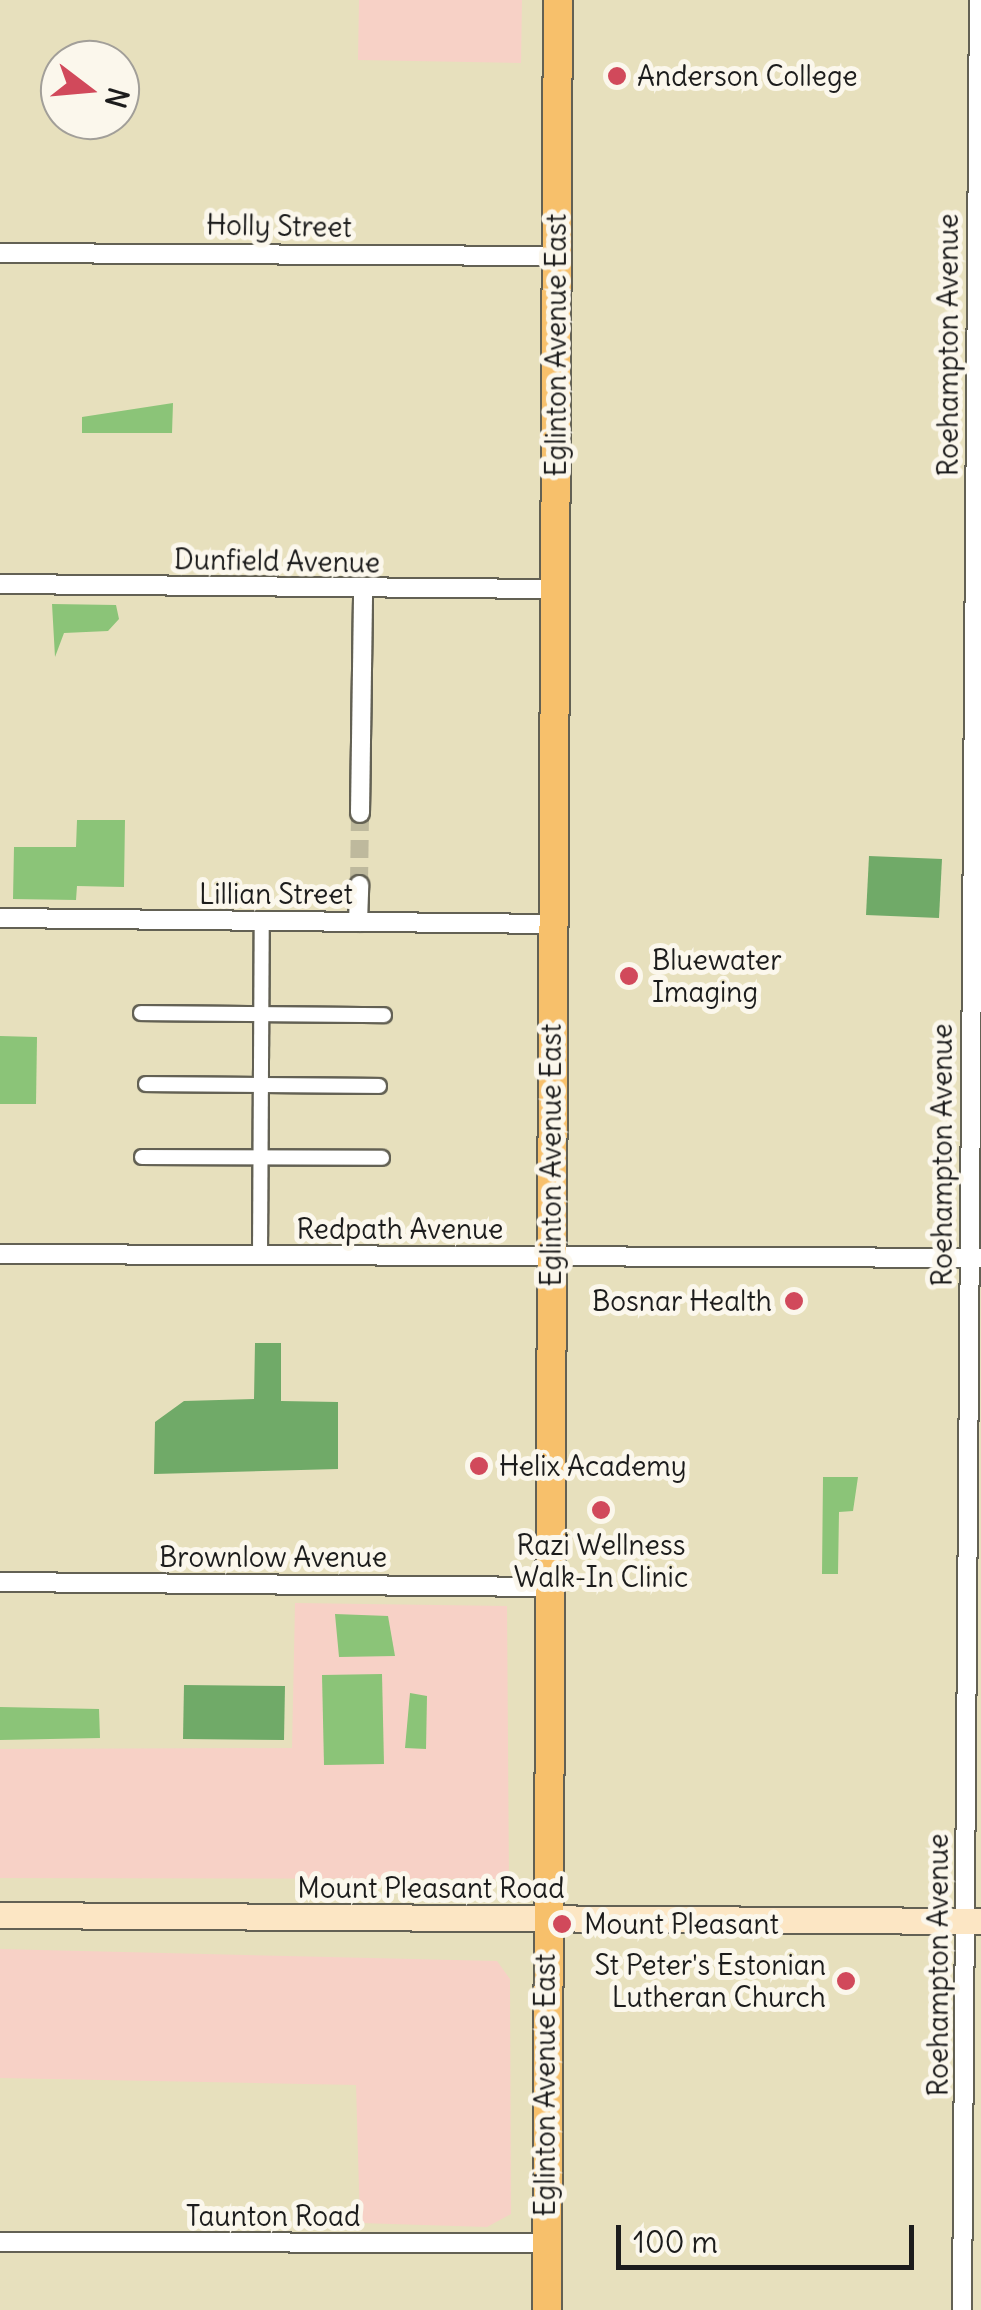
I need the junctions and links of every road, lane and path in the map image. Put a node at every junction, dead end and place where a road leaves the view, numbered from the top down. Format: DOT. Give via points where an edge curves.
graph roads {
  1 [pos="558,0"];
  2 [pos="979,0"];
  3 [pos="0,253"];
  4 [pos="557,256"];
  5 [pos="0,584"];
  6 [pos="362,590"];
  7 [pos="554,590"];
  8 [pos="360,813"];
  9 [pos="359,884"];
  10 [pos="0,918"];
  11 [pos="262,921"];
  12 [pos="358,922"];
  13 [pos="552,924"];
  14 [pos="141,1013"];
  15 [pos="261,1014"];
  16 [pos="384,1015"];
  17 [pos="146,1084"];
  18 [pos="261,1084"];
  19 [pos="379,1086"];
  20 [pos="260,1157"];
  21 [pos="142,1158"];
  22 [pos="382,1158"];
  23 [pos="0,1254"];
  24 [pos="260,1257"];
  25 [pos="551,1257"];
  26 [pos="975,1258"];
  27 [pos="0,1582"];
  28 [pos="546,1586"];
  29 [pos="0,1915"];
  30 [pos="545,1920"];
  31 [pos="972,1921"];
  32 [pos="0,2242"];
  33 [pos="546,2244"];
  34 [pos="547,2310"];
  35 [pos="962,2310"];
  1 -- 4 [label="main road, Eglinton Avenue East"];
  2 -- 26 [label="street, Roehampton Avenue"];
  3 -- 4 [label="street, Holly Street"];
  4 -- 7 [label="main road, Eglinton Avenue East"];
  5 -- 6 [label="street, Dunfield Avenue"];
  6 -- 7 [label="street, Dunfield Avenue"];
  6 -- 8 [label="street"];
  7 -- 13 [label="main road, Eglinton Avenue East"];
  9 -- 12 [label="street"];
  10 -- 11 [label="street, Lillian Street"];
  11 -- 12 [label="street, Lillian Street"];
  11 -- 15 [label="street"];
  12 -- 13 [label="street, Lillian Street"];
  13 -- 25 [label="main road, Eglinton Avenue East"];
  14 -- 15 [label="street"];
  15 -- 16 [label="street"];
  15 -- 18 [label="street"];
  17 -- 18 [label="street"];
  18 -- 19 [label="street"];
  18 -- 20 [label="street"];
  20 -- 21 [label="street"];
  20 -- 22 [label="street"];
  20 -- 24 [label="street"];
  23 -- 24 [label="street, Redpath Avenue"];
  24 -- 25 [label="street, Redpath Avenue"];
  25 -- 26 [label="street, Redpath Avenue"];
  25 -- 28 [label="main road, Eglinton Avenue East"];
  26 -- 31 [label="street, Roehampton Avenue"];
  27 -- 28 [label="street, Brownlow Avenue"];
  28 -- 30 [label="main road, Eglinton Avenue East"];
  29 -- 30 [label="main road, Mount Pleasant Road"];
  30 -- 31 [label="main road, Mount Pleasant Road"];
  30 -- 33 [label="main road, Eglinton Avenue East"];
  31 -- 35 [label="street, Roehampton Avenue"];
  32 -- 33 [label="street, Taunton Road"];
  33 -- 34 [label="main road, Eglinton Avenue East"];
}
